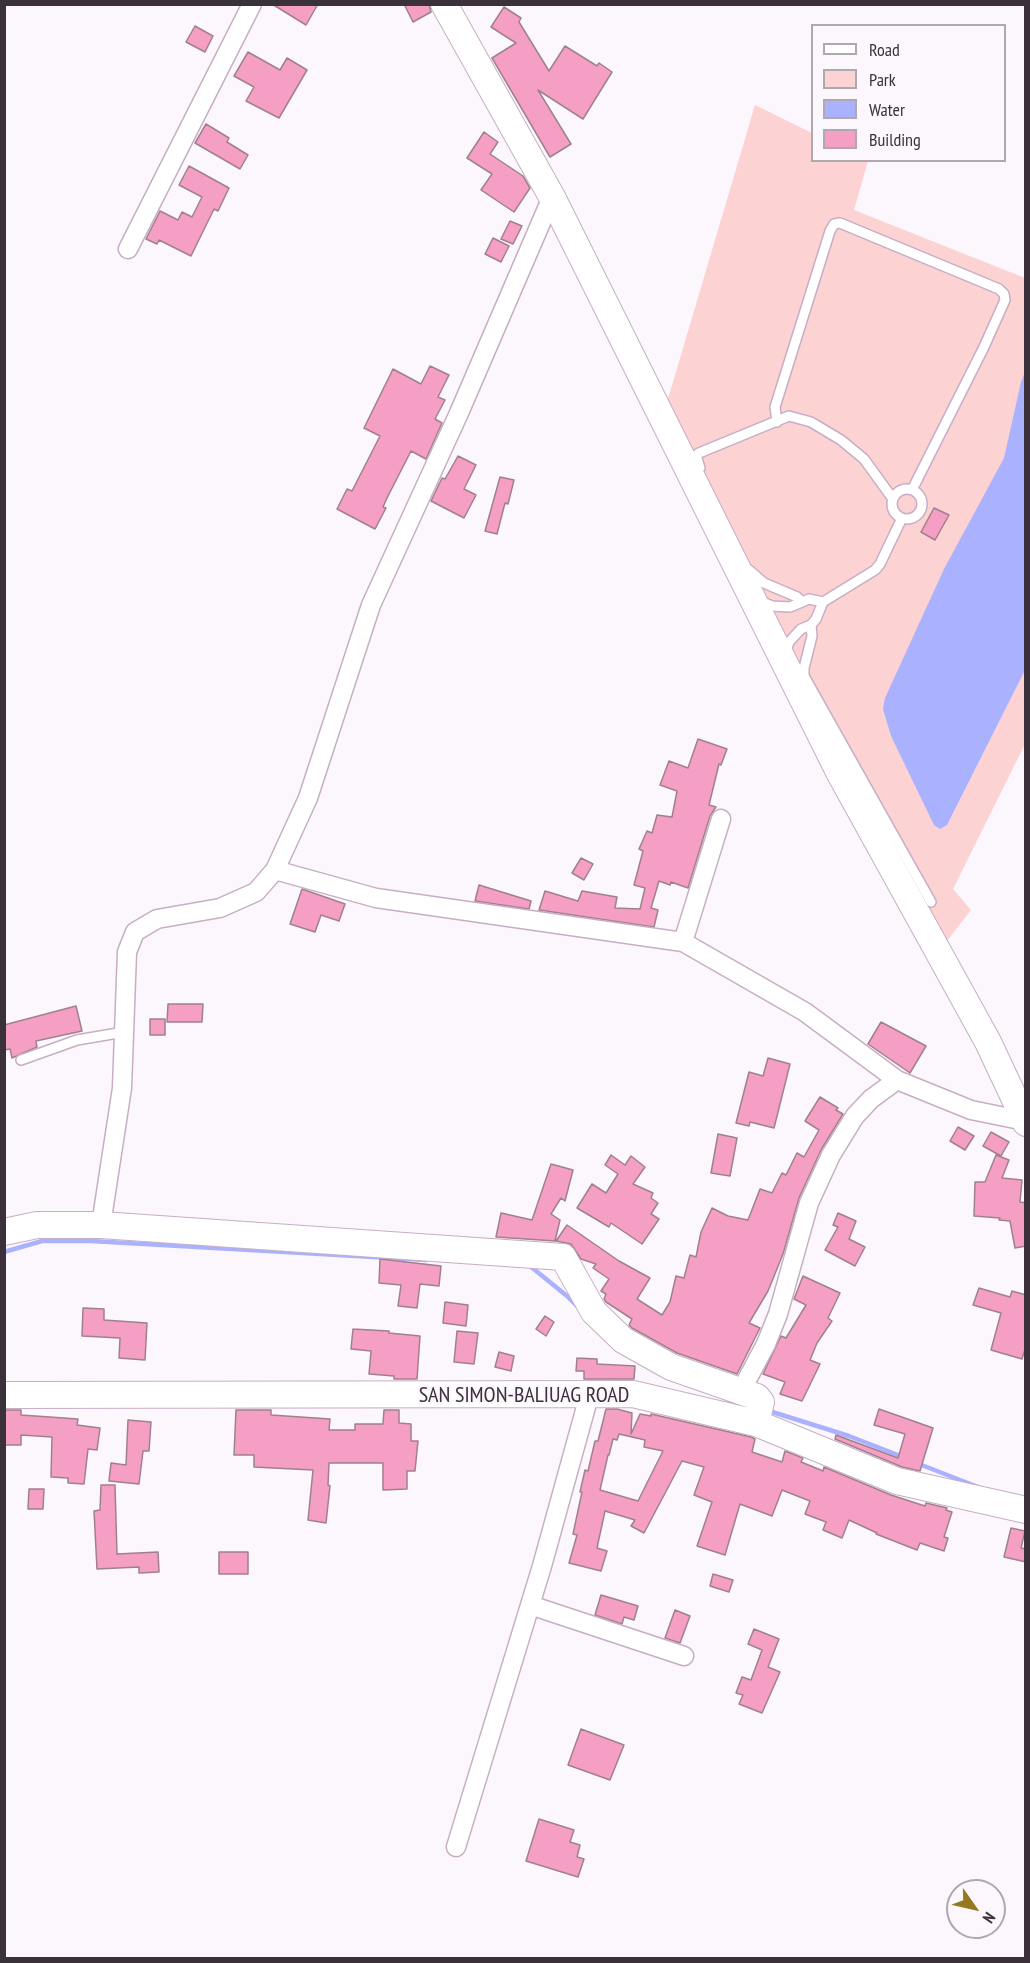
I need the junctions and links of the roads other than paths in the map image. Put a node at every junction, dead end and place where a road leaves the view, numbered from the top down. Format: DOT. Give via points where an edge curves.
graph roads {
  1 [pos="252,4"];
  2 [pos="444,4"];
  3 [pos="552,197"];
  4 [pos="128,249"];
  5 [pos="777,422"];
  6 [pos="703,475"];
  7 [pos="912,490"];
  8 [pos="893,499"];
  9 [pos="902,518"];
  10 [pos="727,524"];
  11 [pos="750,597"];
  12 [pos="801,601"];
  13 [pos="823,602"];
  14 [pos="811,625"];
  15 [pos="783,659"];
  16 [pos="721,819"];
  17 [pos="275,870"];
  18 [pos="931,902"];
  19 [pos="683,942"];
  20 [pos="124,1032"];
  21 [pos="21,1060"];
  22 [pos="897,1080"];
  23 [pos="1025,1122"];
  24 [pos="101,1224"];
  25 [pos="4,1232"];
  26 [pos="4,1395"];
  27 [pos="589,1396"];
  28 [pos="753,1406"];
  29 [pos="1026,1510"];
  30 [pos="530,1605"];
  31 [pos="684,1656"];
  32 [pos="456,1847"];
  1 -- 4 [label="street"];
  2 -- 3 [label="main road"];
  3 -- 11 [label="main road"];
  3 -- 17 [label="street" via="371,605 308,798"];
  5 -- 6 [label="lane" via="696,455"];
  5 -- 7 [label="lane" via="775,407 834,224 840,223 999,289 1005,300"];
  5 -- 8 [label="lane" via="789,416 811,422 841,440 864,459"];
  7 -- 8 [label="lane" via="904,489"];
  7 -- 9 [label="lane" via="922,501 921,509 910,519"];
  8 -- 9 [label="lane" via="892,507"];
  9 -- 13 [label="lane" via="875,570"];
  10 -- 12 [label="lane" via="751,574"];
  11 -- 12 [label="lane" via="772,606 790,607"];
  11 -- 15 [label="main road"];
  12 -- 13 [label="lane"];
  13 -- 14 [label="lane"];
  14 -- 15 [label="lane" via="789,642"];
  14 -- 18 [label="lane" via="804,676"];
  15 -- 23 [label="main road" via="839,772 988,1042"];
  16 -- 19 [label="street"];
  17 -- 19 [label="street" via="376,898"];
  17 -- 20 [label="street" via="256,892 220,908 157,919 135,932 127,952"];
  19 -- 22 [label="street" via="805,1012"];
  20 -- 21 [label="lane" via="77,1040"];
  20 -- 24 [label="street" via="122,1088"];
  22 -- 23 [label="street" via="971,1110"];
  22 -- 28 [label="street" via="855,1116 809,1203 778,1314 762,1352"];
  24 -- 25 [label="main road" via="37,1225"];
  24 -- 28 [label="main road" via="563,1257 594,1312 622,1340"];
  26 -- 27 [label="main road, SAN SIMON-BALIUAG ROAD"];
  27 -- 28 [label="main road, SAN SIMON-BALIUAG ROAD" via="633,1394"];
  27 -- 30 [label="street"];
  28 -- 29 [label="main road, SAN SIMON-BALIUAG ROAD" via="897,1481"];
  30 -- 31 [label="street"];
  30 -- 32 [label="street"];
}
